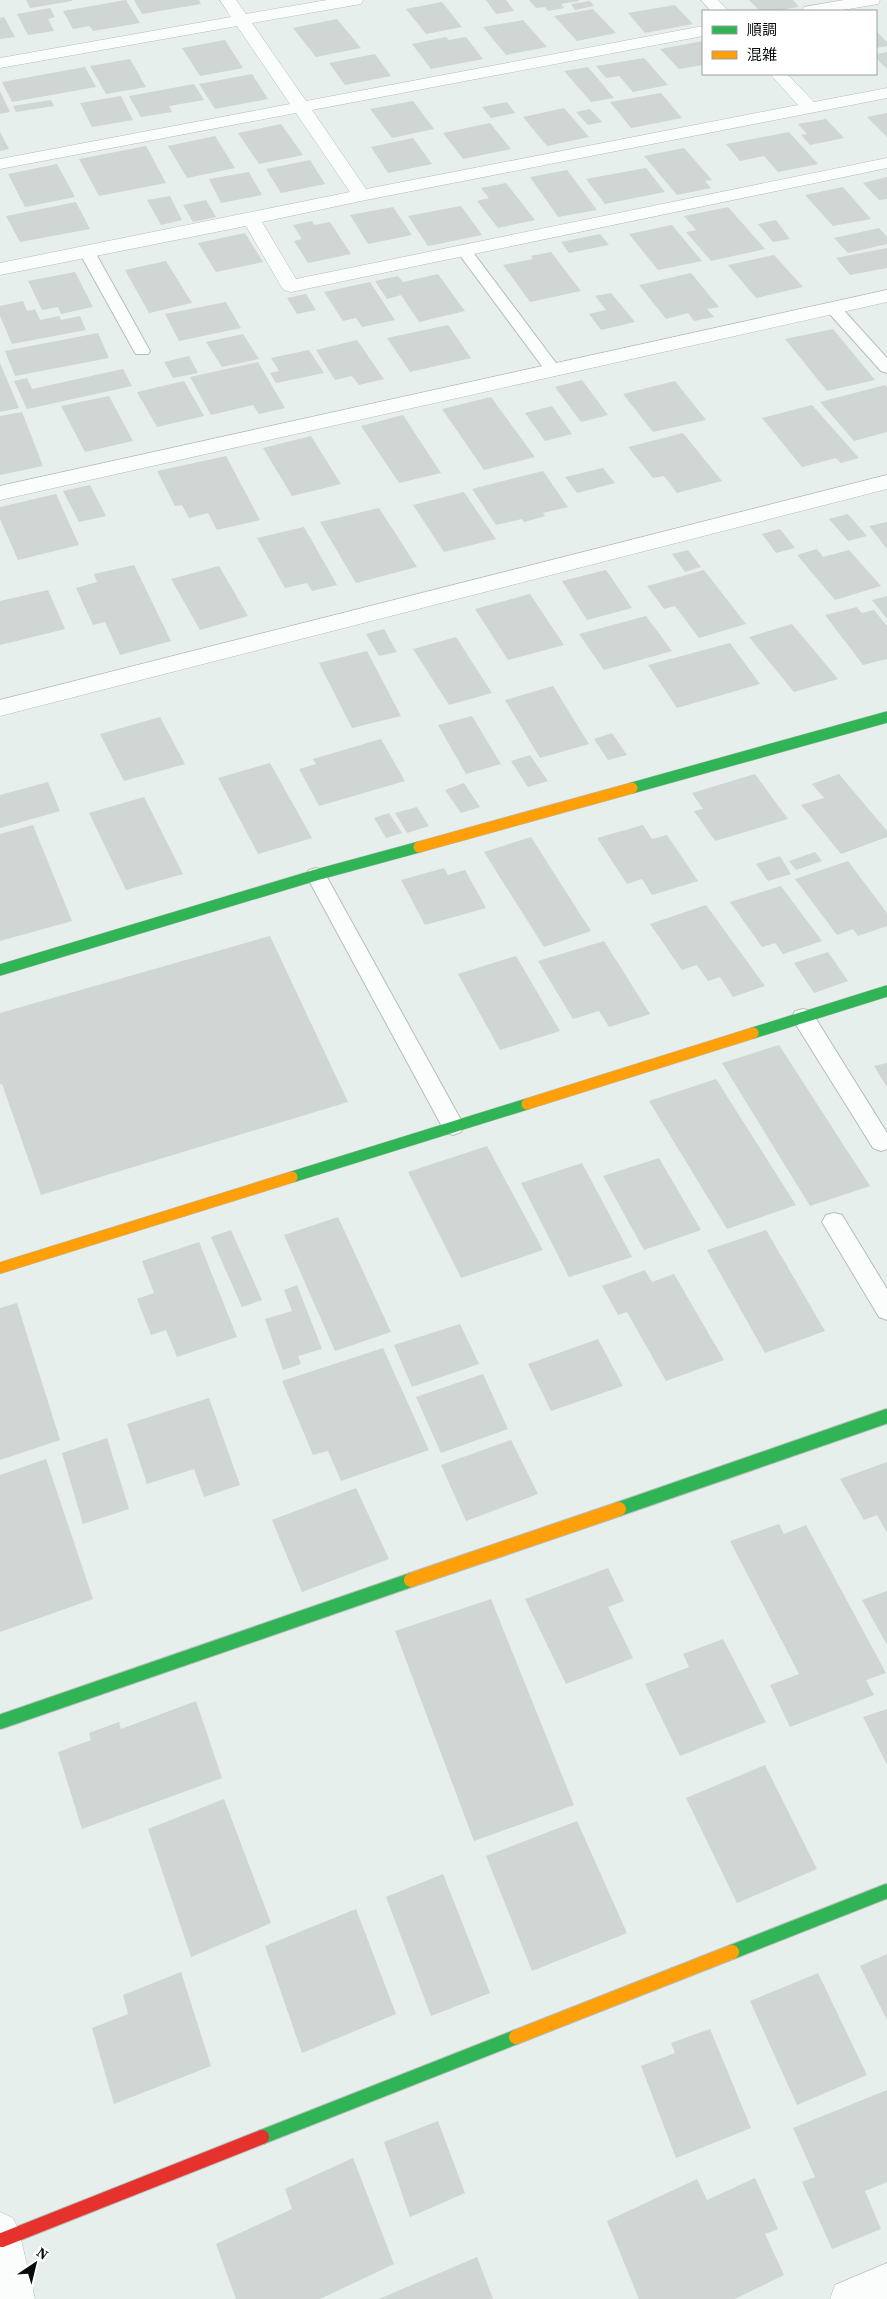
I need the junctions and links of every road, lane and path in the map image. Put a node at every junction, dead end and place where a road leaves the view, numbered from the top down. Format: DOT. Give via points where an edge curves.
graph roads {
  1 [pos="228,0"];
  2 [pos="355,0"];
  3 [pos="710,0"];
  4 [pos="872,0"];
  5 [pos="719,10"];
  6 [pos="816,10"];
  7 [pos="241,20"];
  8 [pos="702,31"];
  9 [pos="0,63"];
  10 [pos="779,75"];
  11 [pos="887,93"];
  12 [pos="300,108"];
  13 [pos="810,108"];
  14 [pos="887,163"];
  15 [pos="0,164"];
  16 [pos="361,195"];
  17 [pos="252,220"];
  18 [pos="464,250"];
  19 [pos="87,252"];
  20 [pos="0,269"];
  21 [pos="887,296"];
  22 [pos="833,308"];
  23 [pos="142,351"];
  24 [pos="887,368"];
  25 [pos="553,370"];
  26 [pos="887,482"];
  27 [pos="0,493"];
  28 [pos="0,708"];
  29 [pos="887,716"];
  30 [pos="316,875"];
  31 [pos="0,970"];
  32 [pos="887,991"];
  33 [pos="803,1017"];
  34 [pos="453,1126"];
  35 [pos="881,1142"];
  36 [pos="834,1222"];
  37 [pos="0,1268"];
  38 [pos="887,1310"];
  39 [pos="887,1416"];
  40 [pos="0,1722"];
  41 [pos="887,1891"];
  42 [pos="1,2236"];
  43 [pos="887,2282"];
  44 [pos="16,2299"];
  45 [pos="849,2299"];
  1 -- 7 [label="street"];
  2 -- 7 [label="street"];
  3 -- 5 [label="street"];
  4 -- 6 [label="street"];
  7 -- 9 [label="street"];
  7 -- 12 [label="street"];
  8 -- 12 [label="street"];
  10 -- 13 [label="street"];
  11 -- 13 [label="street"];
  12 -- 15 [label="street"];
  12 -- 16 [label="street"];
  13 -- 16 [label="street"];
  14 -- 18 [label="street"];
  16 -- 17 [label="street"];
  17 -- 18 [label="street" via="291,286"];
  17 -- 19 [label="street"];
  18 -- 25 [label="lane"];
  19 -- 20 [label="street"];
  19 -- 23 [label="lane"];
  21 -- 22 [label="street"];
  22 -- 24 [label="lane"];
  22 -- 25 [label="street"];
  25 -- 27 [label="street"];
  26 -- 28 [label="street"];
  29 -- 30 [label="street"];
  30 -- 31 [label="street"];
  30 -- 34 [label="lane"];
  32 -- 33 [label="street"];
  33 -- 34 [label="street"];
  33 -- 35 [label="lane"];
  34 -- 37 [label="street"];
  36 -- 38 [label="lane"];
  39 -- 40 [label="street"];
  41 -- 42 [label="street"];
  42 -- 44 [label="street"];
  43 -- 45 [label="street"];
}
